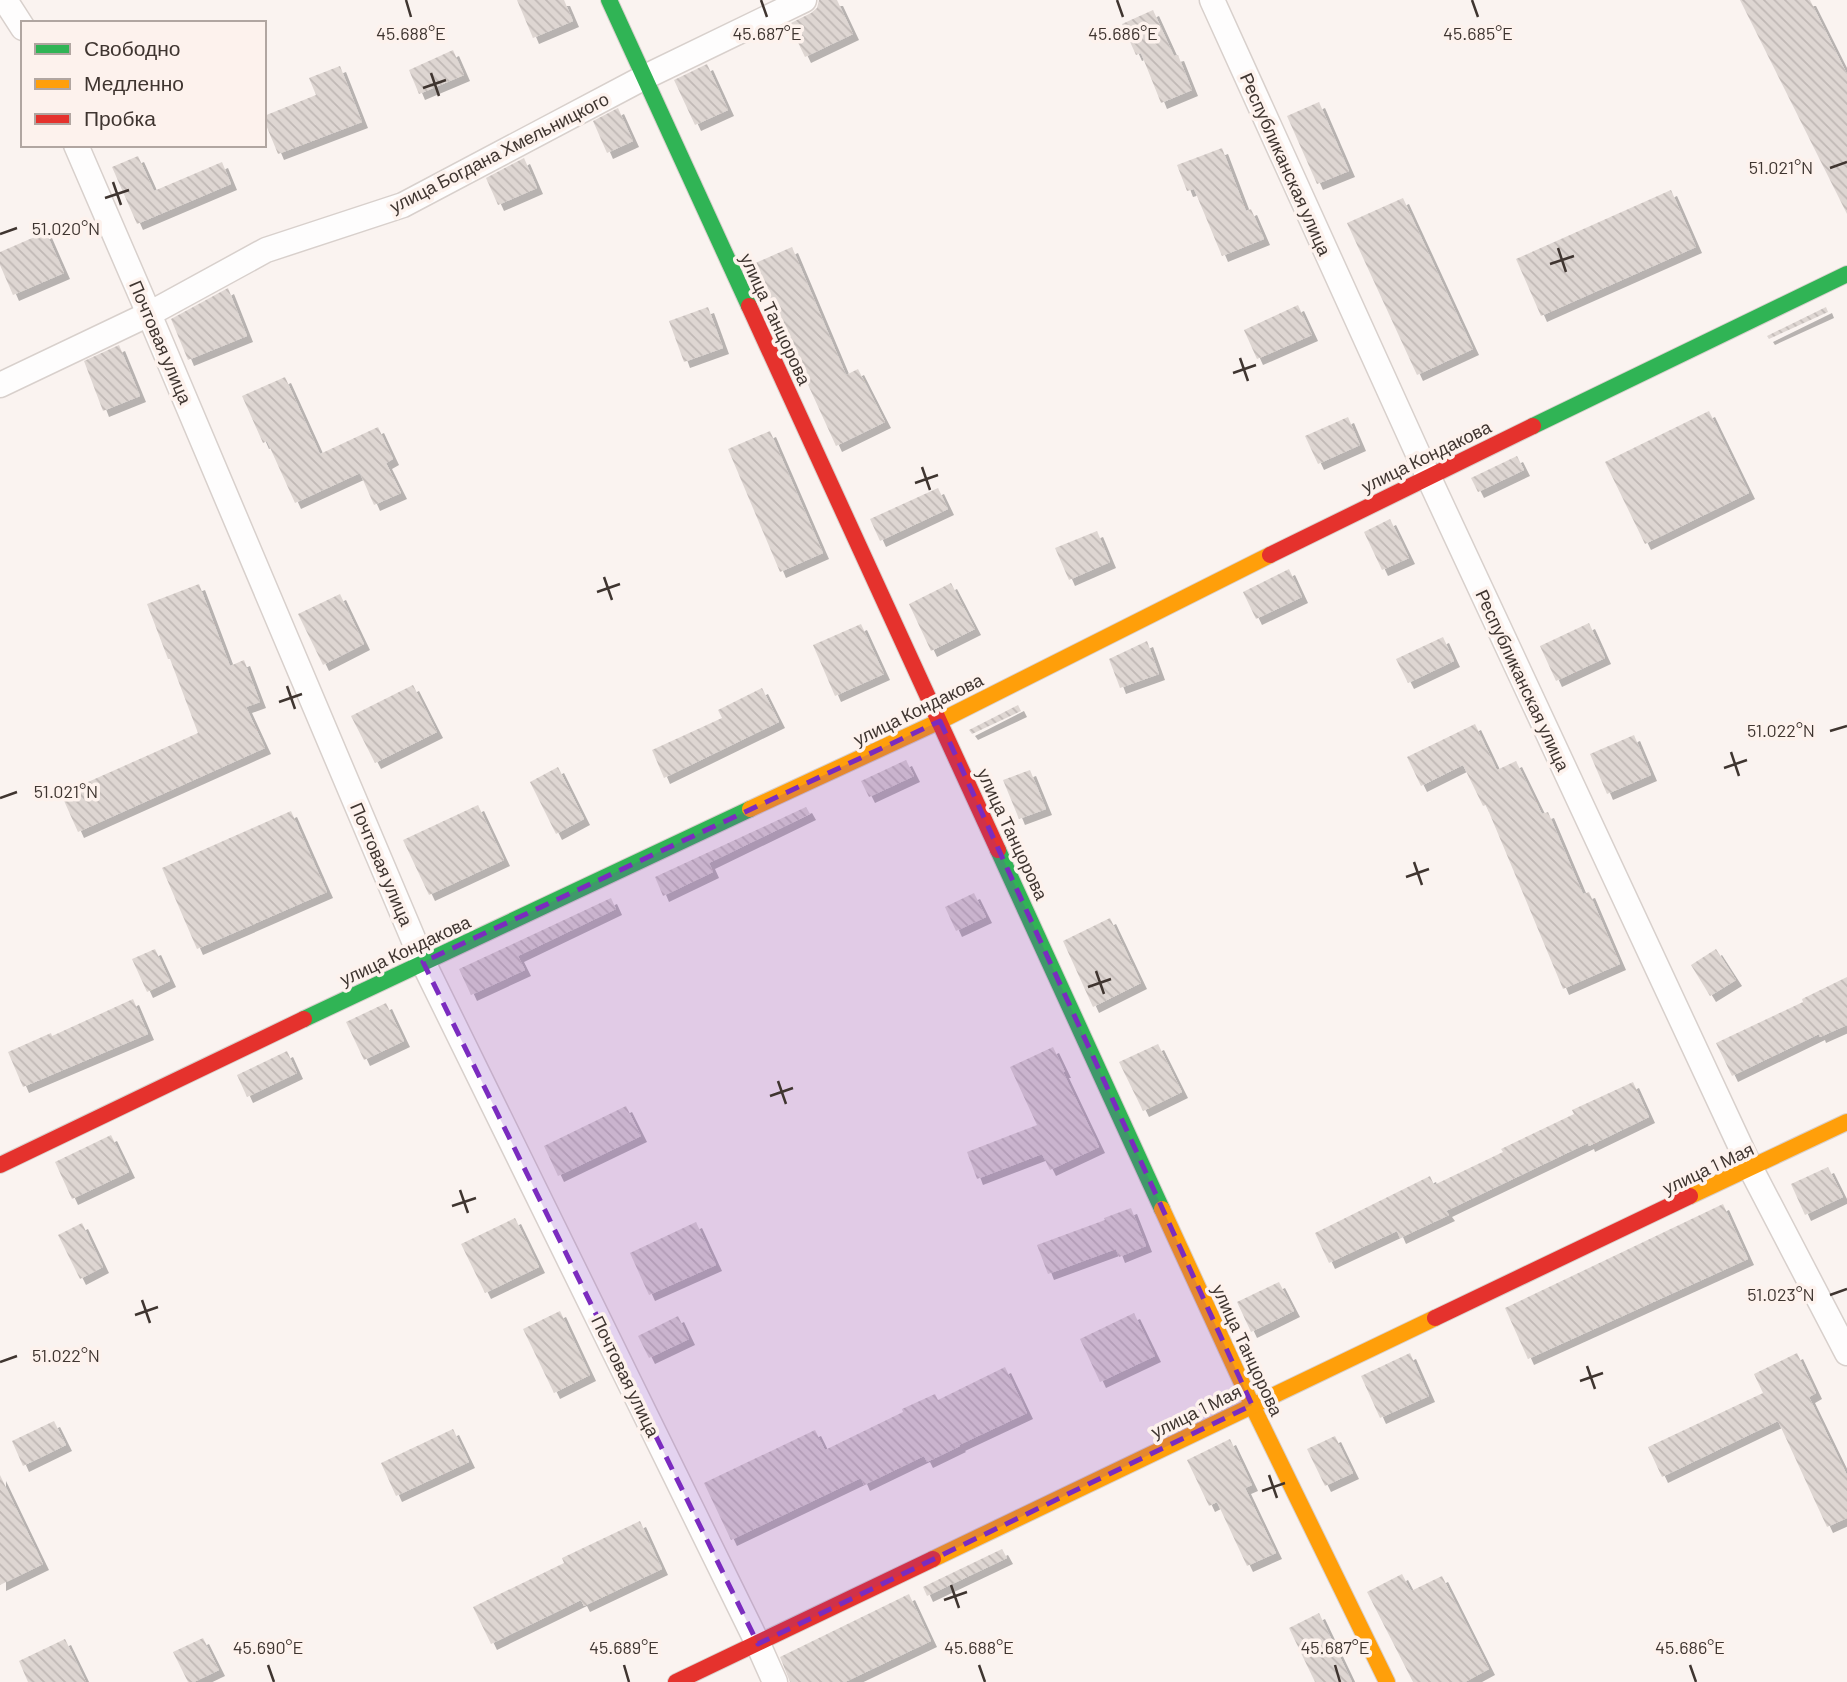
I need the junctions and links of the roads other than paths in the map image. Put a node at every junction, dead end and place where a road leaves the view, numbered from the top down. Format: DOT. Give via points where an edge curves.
graph roads {
  1 [pos="5,0"];
  2 [pos="609,0"];
  3 [pos="804,0"];
  4 [pos="1212,0"];
  5 [pos="21,25"];
  6 [pos="643,78"];
  7 [pos="77,147"];
  8 [pos="1847,274"];
  9 [pos="149,314"];
  10 [pos="0,385"];
  11 [pos="1428,476"];
  12 [pos="940,721"];
  13 [pos="423,962"];
  14 [pos="1847,1122"];
  15 [pos="0,1165"];
  16 [pos="1751,1169"];
  17 [pos="1847,1353"];
  18 [pos="1252,1405"];
  19 [pos="758,1644"];
  20 [pos="676,1682"];
  21 [pos="775,1682"];
  22 [pos="1387,1682"];
  1 -- 5 [label="street"];
  2 -- 6 [label="street, улица Танцорова"];
  3 -- 6 [label="street, улица Богдана Хмельницкого"];
  4 -- 11 [label="street, Республиканская улица"];
  6 -- 9 [label="street, улица Богдана Хмельницкого" via="403,205 266,250"];
  6 -- 12 [label="street, улица Танцорова"];
  7 -- 9 [label="street, Почтовая улица"];
  8 -- 11 [label="street, улица Кондакова"];
  9 -- 10 [label="street, улица Богдана Хмельницкого"];
  9 -- 13 [label="street, Почтовая улица"];
  11 -- 12 [label="street, улица Кондакова"];
  11 -- 16 [label="street, Республиканская улица"];
  12 -- 13 [label="street, улица Кондакова"];
  12 -- 18 [label="street, улица Танцорова"];
  13 -- 15 [label="street, улица Кондакова"];
  13 -- 19 [label="street, Почтовая улица"];
  14 -- 16 [label="street, улица 1 Мая"];
  16 -- 17 [label="street, Республиканская улица"];
  16 -- 18 [label="street, улица 1 Мая"];
  18 -- 19 [label="street, улица 1 Мая"];
  18 -- 22 [label="street, улица Танцорова"];
  19 -- 20 [label="street, улица 1 Мая"];
  19 -- 21 [label="street, Почтовая улица"];
}
